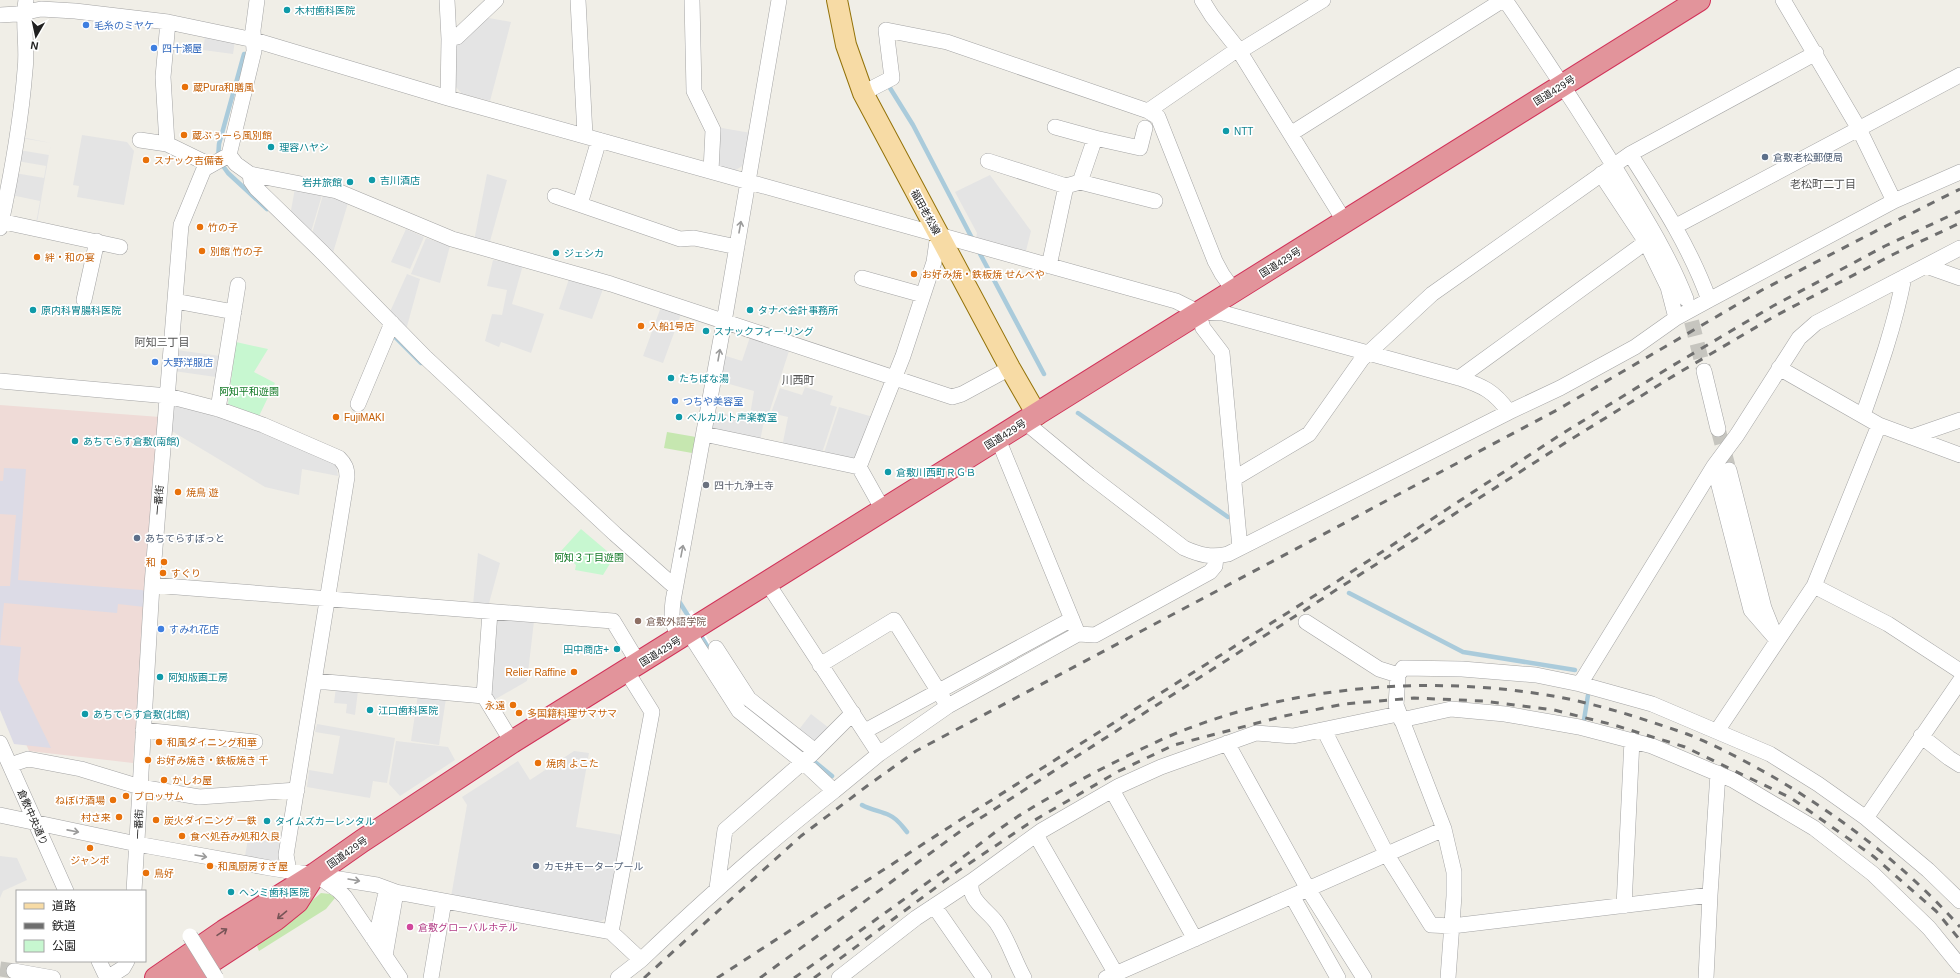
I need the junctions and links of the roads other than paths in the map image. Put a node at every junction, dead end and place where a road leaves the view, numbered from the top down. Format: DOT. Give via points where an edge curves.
graph roads {
  1 [pos="258,0"];
  2 [pos="447,0"];
  3 [pos="496,0"];
  4 [pos="578,0"];
  5 [pos="692,0"];
  6 [pos="779,0"];
  7 [pos="837,0"];
  8 [pos="1202,0"];
  9 [pos="1323,0"];
  10 [pos="1504,0"];
  11 [pos="1699,0"];
  12 [pos="1783,0"];
  13 [pos="25,6"];
  14 [pos="0,15"];
  15 [pos="168,22"];
  16 [pos="449,39"];
  17 [pos="254,40"];
  18 [pos="1239,50"];
  19 [pos="1816,53"];
  20 [pos="1960,75"];
  21 [pos="1563,85"];
  22 [pos="863,93"];
  23 [pos="448,98"];
  24 [pos="1148,111"];
  25 [pos="1055,127"];
  26 [pos="1145,128"];
  27 [pos="1859,129"];
  28 [pos="1292,133"];
  29 [pos="592,137"];
  30 [pos="1095,138"];
  31 [pos="140,140"];
  32 [pos="167,144"];
  33 [pos="1630,154"];
  34 [pos="220,160"];
  35 [pos="988,162"];
  36 [pos="1607,170"];
  37 [pos="711,171"];
  38 [pos="1960,172"];
  39 [pos="250,174"];
  40 [pos="749,181"];
  41 [pos="1073,184"];
  42 [pos="556,196"];
  43 [pos="1155,201"];
  44 [pos="1894,201"];
  45 [pos="580,204"];
  46 [pos="1345,222"];
  47 [pos="1,223"];
  48 [pos="1676,226"];
  49 [pos="938,234"];
  50 [pos="97,242"];
  51 [pos="1646,242"];
  52 [pos="120,247"];
  53 [pos="737,247"];
  54 [pos="1960,248"];
  55 [pos="1049,266"];
  56 [pos="1926,266"];
  57 [pos="862,278"];
  58 [pos="1904,278"];
  59 [pos="1960,278"];
  60 [pos="238,284"];
  61 [pos="1234,291"];
  62 [pos="923,295"];
  63 [pos="1686,299"];
  64 [pos="84,300"];
  65 [pos="175,300"];
  66 [pos="1709,300"];
  67 [pos="234,312"];
  68 [pos="1198,312"];
  69 [pos="1676,318"];
  70 [pos="724,322"];
  71 [pos="390,328"];
  72 [pos="1368,354"];
  73 [pos="1010,368"];
  74 [pos="1779,368"];
  75 [pos="1704,371"];
  76 [pos="1459,378"];
  77 [pos="894,379"];
  78 [pos="0,381"];
  79 [pos="168,396"];
  80 [pos="358,404"];
  81 [pos="218,409"];
  82 [pos="1509,412"];
  83 [pos="1863,415"];
  84 [pos="1031,418"];
  85 [pos="1960,420"];
  86 [pos="1879,425"];
  87 [pos="1718,429"];
  88 [pos="704,434"];
  89 [pos="1912,437"];
  90 [pos="998,439"];
  91 [pos="1960,455"];
  92 [pos="1714,466"];
  93 [pos="859,467"];
  94 [pos="1729,470"];
  95 [pos="1235,478"];
  96 [pos="884,510"];
  97 [pos="1240,548"];
  98 [pos="1216,557"];
  99 [pos="768,584"];
  100 [pos="152,585"];
  101 [pos="1814,586"];
  102 [pos="674,593"];
  103 [pos="328,599"];
  104 [pos="490,612"];
  105 [pos="1072,619"];
  106 [pos="1306,622"];
  107 [pos="691,632"];
  108 [pos="1078,634"];
  109 [pos="1777,640"];
  110 [pos="716,648"];
  111 [pos="820,665"];
  112 [pos="633,668"];
  113 [pos="1960,671"];
  114 [pos="1398,675"];
  115 [pos="315,681"];
  116 [pos="1960,681"];
  117 [pos="1580,684"];
  118 [pos="939,691"];
  119 [pos="484,696"];
  120 [pos="948,706"];
  121 [pos="1360,712"];
  122 [pos="853,714"];
  123 [pos="1400,717"];
  124 [pos="1374,719"];
  125 [pos="143,730"];
  126 [pos="1324,730"];
  127 [pos="865,731"];
  128 [pos="1717,731"];
  129 [pos="1921,736"];
  130 [pos="1632,740"];
  131 [pos="255,742"];
  132 [pos="512,742"];
  133 [pos="0,743"];
  134 [pos="1227,743"];
  135 [pos="879,754"];
  136 [pos="809,757"];
  137 [pos="10,765"];
  138 [pos="1960,765"];
  139 [pos="1718,773"];
  140 [pos="140,787"];
  141 [pos="297,790"];
  142 [pos="1112,790"];
  143 [pos="834,791"];
  144 [pos="0,816"];
  145 [pos="1866,818"];
  146 [pos="35,823"];
  147 [pos="1444,829"];
  148 [pos="1036,835"];
  149 [pos="137,844"];
  150 [pos="1387,855"];
  151 [pos="289,871"];
  152 [pos="315,874"];
  153 [pos="972,881"];
  154 [pos="716,888"];
  155 [pos="1308,889"];
  156 [pos="66,890"];
  157 [pos="134,890"];
  158 [pos="391,891"];
  159 [pos="1710,895"];
  160 [pos="1292,896"];
  161 [pos="444,901"];
  162 [pos="1960,901"];
  163 [pos="934,906"];
  164 [pos="1624,906"];
  165 [pos="1452,926"];
  166 [pos="611,932"];
  167 [pos="190,936"];
  168 [pos="372,937"];
  169 [pos="1195,939"];
  170 [pos="385,956"];
  171 [pos="641,960"];
  172 [pos="99,962"];
  173 [pos="126,962"];
  174 [pos="1960,966"];
  175 [pos="14,971"];
  176 [pos="1111,976"];
  177 [pos="53,978"];
  178 [pos="107,978"];
  179 [pos="156,978"];
  180 [pos="186,978"];
  181 [pos="216,978"];
  182 [pos="400,978"];
  183 [pos="431,978"];
  184 [pos="618,978"];
  185 [pos="839,978"];
  186 [pos="984,978"];
  187 [pos="1024,978"];
  188 [pos="1338,978"];
  189 [pos="1364,978"];
  190 [pos="1448,978"];
  191 [pos="1706,978"];
  1 -- 17 [label="street"];
  2 -- 16 [label="street"];
  3 -- 16 [label="street" via="457,37"];
  4 -- 29 [label="street"];
  5 -- 37 [label="street" via="694,91 713,130"];
  6 -- 40 [label="street"];
  7 -- 22 [label="main road, 福田老松線" via="846,45"];
  8 -- 18 [label="street"];
  9 -- 18 [label="street"];
  10 -- 21 [label="street"];
  10 -- 28 [label="street"];
  11 -- 21 [label="highway, 国道429号"];
  12 -- 19 [label="street"];
  13 -- 14 [label="street"];
  13 -- 15 [label="street"];
  13 -- 47 [label="street" via="26,69"];
  15 -- 17 [label="street"];
  15 -- 32 [label="street" via="163,77"];
  16 -- 23 [label="street"];
  17 -- 23 [label="street"];
  17 -- 34 [label="street" via="254,51"];
  18 -- 24 [label="street"];
  18 -- 28 [label="street"];
  19 -- 27 [label="street"];
  19 -- 33 [label="street"];
  20 -- 27 [label="street"];
  21 -- 36 [label="street"];
  21 -- 46 [label="highway, 国道429号"];
  22 -- 24 [label="street" via="892,78 886,30 947,42"];
  22 -- 49 [label="main road, 福田老松線"];
  23 -- 29 [label="street"];
  24 -- 61 [label="street" via="1158,117 1214,261"];
  25 -- 30 [label="street"];
  26 -- 30 [label="street" via="1140,148"];
  27 -- 44 [label="street"];
  27 -- 48 [label="street"];
  28 -- 46 [label="street"];
  29 -- 37 [label="street"];
  29 -- 45 [label="street"];
  30 -- 41 [label="street"];
  31 -- 32 [label="street"];
  32 -- 34 [label="street"];
  33 -- 36 [label="street"];
  33 -- 48 [label="street"];
  34 -- 39 [label="street" via="236,164"];
  34 -- 65 [label="street, 一番街" via="204,169 181,226"];
  35 -- 41 [label="street"];
  36 -- 51 [label="street"];
  36 -- 63 [label="street" via="1661,243"];
  36 -- 72 [label="street" via="1432,294"];
  37 -- 40 [label="street"];
  38 -- 44 [label="street"];
  39 -- 70 [label="street" via="337,191 452,239 611,284"];
  39 -- 71 [label="street" via="256,188 323,253"];
  40 -- 49 [label="street"];
  53 -- 40 [label="street, one-way"];
  41 -- 43 [label="street"];
  41 -- 55 [label="street"];
  42 -- 45 [label="street"];
  44 -- 66 [label="street"];
  45 -- 53 [label="street" via="680,239 694,238"];
  46 -- 61 [label="highway, 国道429号"];
  47 -- 50 [label="street"];
  48 -- 66 [label="street" via="1699,270"];
  49 -- 55 [label="street"];
  49 -- 62 [label="street" via="934,262"];
  49 -- 73 [label="main road, 福田老松線"];
  50 -- 52 [label="street"];
  50 -- 64 [label="street"];
  51 -- 69 [label="street" via="1668,287"];
  51 -- 76 [label="street"];
  53 -- 70 [label="street"];
  54 -- 56 [label="street"];
  55 -- 68 [label="street" via="1176,301"];
  56 -- 58 [label="street"];
  56 -- 59 [label="street"];
  57 -- 62 [label="street"];
  58 -- 74 [label="street" via="1816,323 1799,338"];
  58 -- 83 [label="street" via="1886,352"];
  60 -- 67 [label="street"];
  61 -- 68 [label="highway, 国道429号"];
  62 -- 77 [label="street"];
  65 -- 67 [label="street"];
  65 -- 79 [label="street, 一番街"];
  66 -- 69 [label="street"];
  67 -- 81 [label="street"];
  68 -- 72 [label="street" via="1223,313"];
  68 -- 84 [label="highway, 国道429号"];
  68 -- 95 [label="street" via="1203,328 1222,353"];
  69 -- 82 [label="street" via="1635,346 1560,388"];
  70 -- 77 [label="street"];
  88 -- 70 [label="street, one-way"];
  71 -- 80 [label="street"];
  71 -- 102 [label="street" via="436,368 533,464 615,534"];
  72 -- 76 [label="street"];
  72 -- 95 [label="street" via="1309,434"];
  73 -- 77 [label="street" via="952,397"];
  73 -- 84 [label="main road, 福田老松線"];
  74 -- 83 [label="street"];
  74 -- 92 [label="street"];
  75 -- 87 [label="street"];
  76 -- 82 [label="street" via="1484,387 1498,397"];
  77 -- 93 [label="street"];
  78 -- 79 [label="street"];
  79 -- 81 [label="street"];
  79 -- 100 [label="street, 一番街"];
  81 -- 103 [label="street" via="339,458 344,464 347,477"];
  82 -- 97 [label="street"];
  83 -- 86 [label="street"];
  84 -- 90 [label="highway, 国道429号"];
  84 -- 98 [label="street" via="1089,475 1184,548 1199,555"];
  85 -- 89 [label="street"];
  86 -- 89 [label="street"];
  86 -- 101 [label="street"];
  88 -- 93 [label="street"];
  102 -- 88 [label="street, one-way"];
  89 -- 91 [label="street"];
  90 -- 96 [label="highway, 国道429号"];
  90 -- 105 [label="street"];
  92 -- 109 [label="street" via="1751,610"];
  92 -- 117 [label="street"];
  93 -- 96 [label="street"];
  94 -- 109 [label="street" via="1764,608"];
  95 -- 97 [label="street"];
  96 -- 99 [label="highway, 国道429号"];
  97 -- 98 [label="street"];
  98 -- 108 [label="street" via="1215,566 1210,572 1095,635"];
  99 -- 107 [label="highway, 国道429号"];
  99 -- 111 [label="street"];
  100 -- 103 [label="street"];
  100 -- 125 [label="street, 一番街"];
  101 -- 109 [label="street"];
  101 -- 113 [label="street" via="1888,624"];
  102 -- 107 [label="street" via="671,621 673,628"];
  103 -- 104 [label="street"];
  103 -- 115 [label="street"];
  104 -- 112 [label="street" via="613,621"];
  104 -- 119 [label="street"];
  105 -- 108 [label="street"];
  105 -- 118 [label="street"];
  106 -- 114 [label="street" via="1379,670"];
  107 -- 112 [label="highway, 国道429号"];
  107 -- 136 [label="street" via="739,711"];
  108 -- 120 [label="street"];
  109 -- 128 [label="street"];
  110 -- 136 [label="street" via="749,699"];
  111 -- 118 [label="street" via="894,620"];
  111 -- 122 [label="street"];
  112 -- 132 [label="highway, 国道429号"];
  112 -- 166 [label="street" via="652,712"];
  114 -- 117 [label="street" via="1403,668 1462,668 1536,676"];
  114 -- 123 [label="street" via="1396,705"];
  115 -- 119 [label="street"];
  115 -- 141 [label="street"];
  116 -- 129 [label="street"];
  117 -- 128 [label="street" via="1652,704"];
  118 -- 120 [label="street"];
  118 -- 127 [label="street"];
  119 -- 132 [label="street"];
  120 -- 135 [label="street"];
  121 -- 124 [label="street"];
  122 -- 127 [label="street"];
  122 -- 136 [label="street"];
  123 -- 124 [label="street"];
  123 -- 130 [label="street" via="1451,709 1505,714 1584,728"];
  123 -- 147 [label="street"];
  124 -- 126 [label="street"];
  125 -- 131 [label="street"];
  125 -- 140 [label="street, 一番街"];
  126 -- 134 [label="street" via="1293,736 1256,733"];
  126 -- 150 [label="street"];
  127 -- 135 [label="street"];
  128 -- 145 [label="street" via="1770,754"];
  129 -- 138 [label="street"];
  129 -- 145 [label="street"];
  130 -- 139 [label="street"];
  130 -- 164 [label="street"];
  132 -- 152 [label="highway, 国道429号"];
  133 -- 137 [label="street, 倉敷中央通り"];
  134 -- 142 [label="street" via="1161,767"];
  134 -- 155 [label="street"];
  135 -- 143 [label="street"];
  136 -- 143 [label="street"];
  136 -- 154 [label="street" via="725,830"];
  137 -- 140 [label="street" via="28,759 81,768"];
  137 -- 146 [label="street, 倉敷中央通り"];
  139 -- 159 [label="street"];
  139 -- 174 [label="street" via="1814,828 1873,874 1929,928"];
  140 -- 141 [label="street" via="199,798"];
  140 -- 149 [label="street, 一番街"];
  141 -- 151 [label="street" via="286,855"];
  142 -- 148 [label="street"];
  142 -- 169 [label="street"];
  143 -- 154 [label="street"];
  144 -- 146 [label="street"];
  145 -- 162 [label="street" via="1928,870"];
  146 -- 149 [label="street, one-way"];
  146 -- 156 [label="street, 倉敷中央通り"];
  147 -- 150 [label="street"];
  147 -- 165 [label="street" via="1454,872"];
  148 -- 153 [label="street"];
  148 -- 176 [label="street"];
  149 -- 151 [label="street, one-way"];
  149 -- 157 [label="street, 一番街"];
  150 -- 155 [label="street"];
  150 -- 165 [label="street" via="1431,925"];
  151 -- 152 [label="street"];
  152 -- 158 [label="street, one-way" via="377,885"];
  152 -- 168 [label="street" via="338,890"];
  179 -- 152 [label="highway, 国道429号, one-way" via="224,931"];
  152 -- 180 [label="highway, 国道429号, one-way" via="297,902 276,920"];
  153 -- 163 [label="street"];
  153 -- 187 [label="street" via="970,887 974,897 996,922"];
  154 -- 171 [label="street"];
  155 -- 160 [label="street"];
  155 -- 189 [label="street"];
  158 -- 161 [label="street"];
  158 -- 168 [label="street"];
  158 -- 170 [label="street"];
  159 -- 164 [label="street"];
  159 -- 191 [label="street"];
  160 -- 169 [label="street"];
  160 -- 188 [label="street"];
  161 -- 166 [label="street"];
  161 -- 183 [label="street"];
  163 -- 185 [label="street"];
  163 -- 186 [label="street"];
  164 -- 165 [label="street"];
  165 -- 190 [label="street"];
  166 -- 171 [label="street"];
  167 -- 181 [label="street, bridge"];
  168 -- 170 [label="street"];
  169 -- 176 [label="street"];
  170 -- 182 [label="street"];
  171 -- 184 [label="street"];
  172 -- 178 [label="street"];
  173 -- 178 [label="street" via="123,968"];
  175 -- 177 [label="street"];
}
